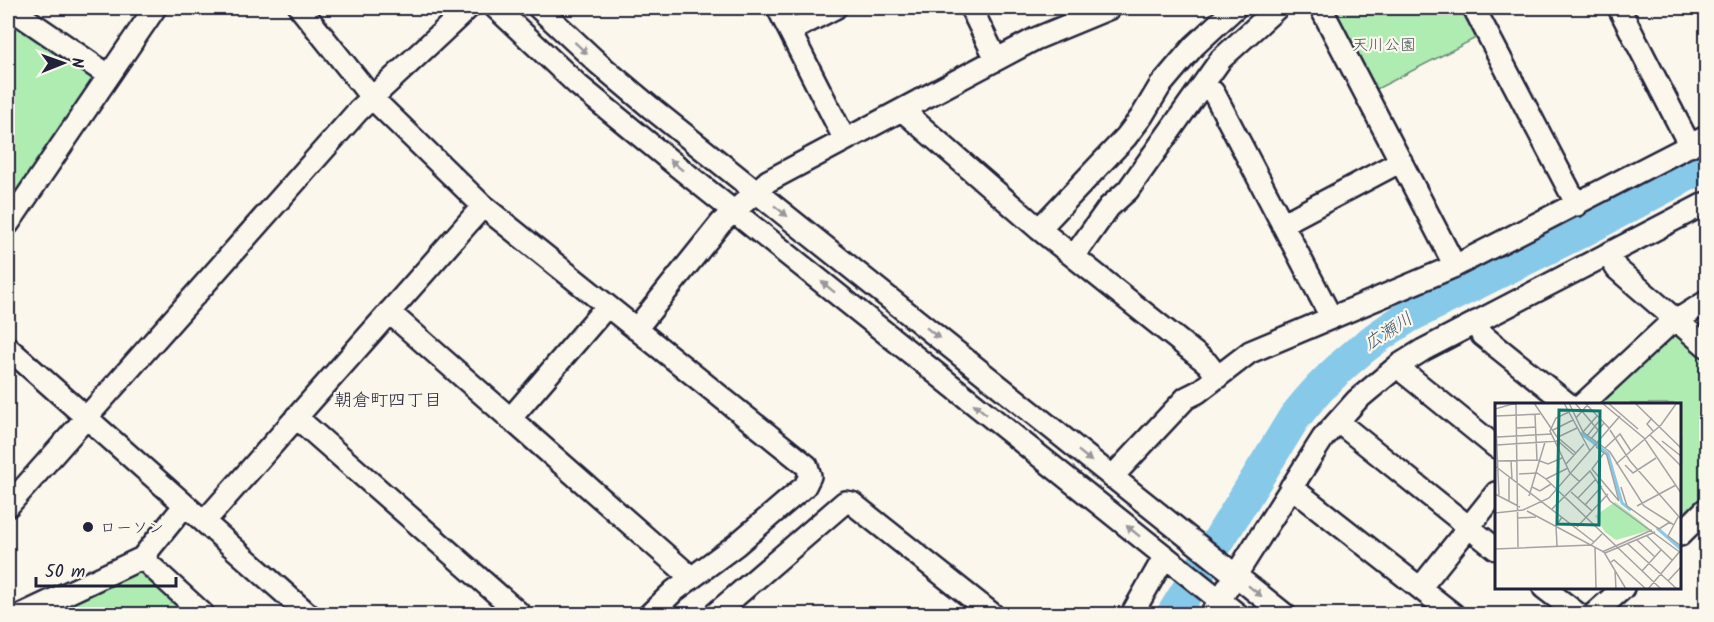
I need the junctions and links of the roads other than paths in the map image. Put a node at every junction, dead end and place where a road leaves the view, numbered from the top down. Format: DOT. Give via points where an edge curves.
graph roads {
  1 [pos="10,8"];
  2 [pos="155,8"];
  3 [pos="300,8"];
  4 [pos="468,8"];
  5 [pos="496,8"];
  6 [pos="539,8"];
  7 [pos="778,8"];
  8 [pos="836,8"];
  9 [pos="971,8"];
  10 [pos="1110,8"];
  11 [pos="1235,8"];
  12 [pos="1277,8"];
  13 [pos="1321,8"];
  14 [pos="1474,8"];
  15 [pos="1619,8"];
  16 [pos="790,31"];
  17 [pos="996,59"];
  18 [pos="108,75"];
  19 [pos="1203,86"];
  20 [pos="372,98"];
  21 [pos="902,110"];
  22 [pos="844,140"];
  23 [pos="1698,142"];
  24 [pos="1401,161"];
  25 [pos="756,191"];
  26 [pos="1707,203"];
  27 [pos="1577,205"];
  28 [pos="483,206"];
  29 [pos="733,211"];
  30 [pos="8,224"];
  31 [pos="1282,224"];
  32 [pos="1039,229"];
  33 [pos="1608,255"];
  34 [pos="1074,256"];
  35 [pos="1455,266"];
  36 [pos="1707,302"];
  37 [pos="607,306"];
  38 [pos="389,312"];
  39 [pos="1331,317"];
  40 [pos="1676,320"];
  41 [pos="1476,322"];
  42 [pos="636,329"];
  43 [pos="1707,346"];
  44 [pos="8,348"];
  45 [pos="1399,365"];
  46 [pos="1218,377"];
  47 [pos="1566,403"];
  48 [pos="1585,403"];
  49 [pos="85,417"];
  50 [pos="296,417"];
  51 [pos="510,419"];
  52 [pos="1339,420"];
  53 [pos="1495,445"];
  54 [pos="1112,477"];
  55 [pos="1291,487"];
  56 [pos="1495,495"];
  57 [pos="186,505"];
  58 [pos="8,506"];
  59 [pos="1707,509"];
  60 [pos="204,522"];
  61 [pos="1468,527"];
  62 [pos="1681,534"];
  63 [pos="1495,547"];
  64 [pos="142,558"];
  65 [pos="1172,562"];
  66 [pos="1230,571"];
  67 [pos="689,579"];
  68 [pos="1420,588"];
  69 [pos="1545,589"];
  70 [pos="1622,589"];
  71 [pos="1213,602"];
  72 [pos="725,611"];
  73 [pos="1137,613"];
  74 [pos="23,615"];
  75 [pos="203,615"];
  76 [pos="308,615"];
  77 [pos="520,615"];
  78 [pos="650,615"];
  79 [pos="992,615"];
  80 [pos="1237,615"];
  81 [pos="1284,615"];
  82 [pos="1454,615"];
  83 [pos="1578,615"];
  84 [pos="1594,615"];
  1 -- 18 [label="street"];
  2 -- 18 [label="street"];
  3 -- 20 [label="street"];
  4 -- 20 [label="street"];
  29 -- 5 [label="street, one-way" via="578,85"];
  6 -- 25 [label="street, one-way" via="599,64"];
  7 -- 16 [label="street"];
  8 -- 16 [label="street"];
  9 -- 17 [label="street"];
  10 -- 17 [label="street"];
  11 -- 32 [label="street" via="1194,46 1160,86 1126,137"];
  12 -- 19 [label="street" via="1221,59"];
  13 -- 24 [label="street"];
  14 -- 27 [label="street"];
  15 -- 23 [label="street"];
  16 -- 22 [label="street"];
  17 -- 21 [label="street"];
  18 -- 30 [label="street"];
  19 -- 31 [label="street" via="1216,97"];
  19 -- 34 [label="street" via="1128,190 1109,207"];
  20 -- 28 [label="street"];
  20 -- 49 [label="street"];
  21 -- 22 [label="street"];
  21 -- 32 [label="street"];
  22 -- 25 [label="street"];
  23 -- 27 [label="street"];
  24 -- 31 [label="street"];
  24 -- 35 [label="street"];
  25 -- 29 [label="street"];
  25 -- 54 [label="street, one-way"];
  26 -- 33 [label="street"];
  27 -- 35 [label="street"];
  28 -- 37 [label="street"];
  28 -- 38 [label="street"];
  29 -- 42 [label="street"];
  65 -- 29 [label="street, one-way"];
  31 -- 39 [label="street"];
  32 -- 34 [label="street"];
  33 -- 40 [label="street" via="1617,269"];
  33 -- 41 [label="street"];
  34 -- 46 [label="street" via="1207,363"];
  35 -- 39 [label="street"];
  36 -- 40 [label="street"];
  37 -- 42 [label="street"];
  37 -- 51 [label="street"];
  38 -- 50 [label="street"];
  38 -- 51 [label="street"];
  39 -- 46 [label="street" via="1250,352"];
  40 -- 43 [label="street"];
  40 -- 48 [label="street"];
  41 -- 45 [label="street"];
  41 -- 47 [label="street" via="1482,335"];
  42 -- 67 [label="street" via="809,471 805,486"];
  44 -- 49 [label="street"];
  45 -- 52 [label="street"];
  45 -- 53 [label="street"];
  46 -- 54 [label="street" via="1186,398"];
  49 -- 57 [label="street"];
  49 -- 58 [label="street"];
  50 -- 60 [label="street"];
  50 -- 77 [label="street"];
  51 -- 67 [label="street"];
  52 -- 55 [label="street"];
  52 -- 61 [label="street"];
  54 -- 66 [label="street"];
  55 -- 66 [label="street"];
  55 -- 68 [label="street"];
  56 -- 61 [label="street"];
  57 -- 60 [label="street"];
  57 -- 64 [label="street"];
  59 -- 62 [label="street"];
  60 -- 76 [label="street"];
  61 -- 63 [label="street"];
  61 -- 68 [label="street"];
  64 -- 74 [label="street"];
  64 -- 75 [label="street"];
  65 -- 71 [label="street"];
  65 -- 73 [label="street"];
  66 -- 71 [label="street"];
  66 -- 81 [label="street, one-way"];
  67 -- 78 [label="street"];
  68 -- 82 [label="street"];
  69 -- 83 [label="street"];
  70 -- 84 [label="street"];
  71 -- 80 [label="street"];
  72 -- 79 [label="street" via="838,506 852,502"];
}
